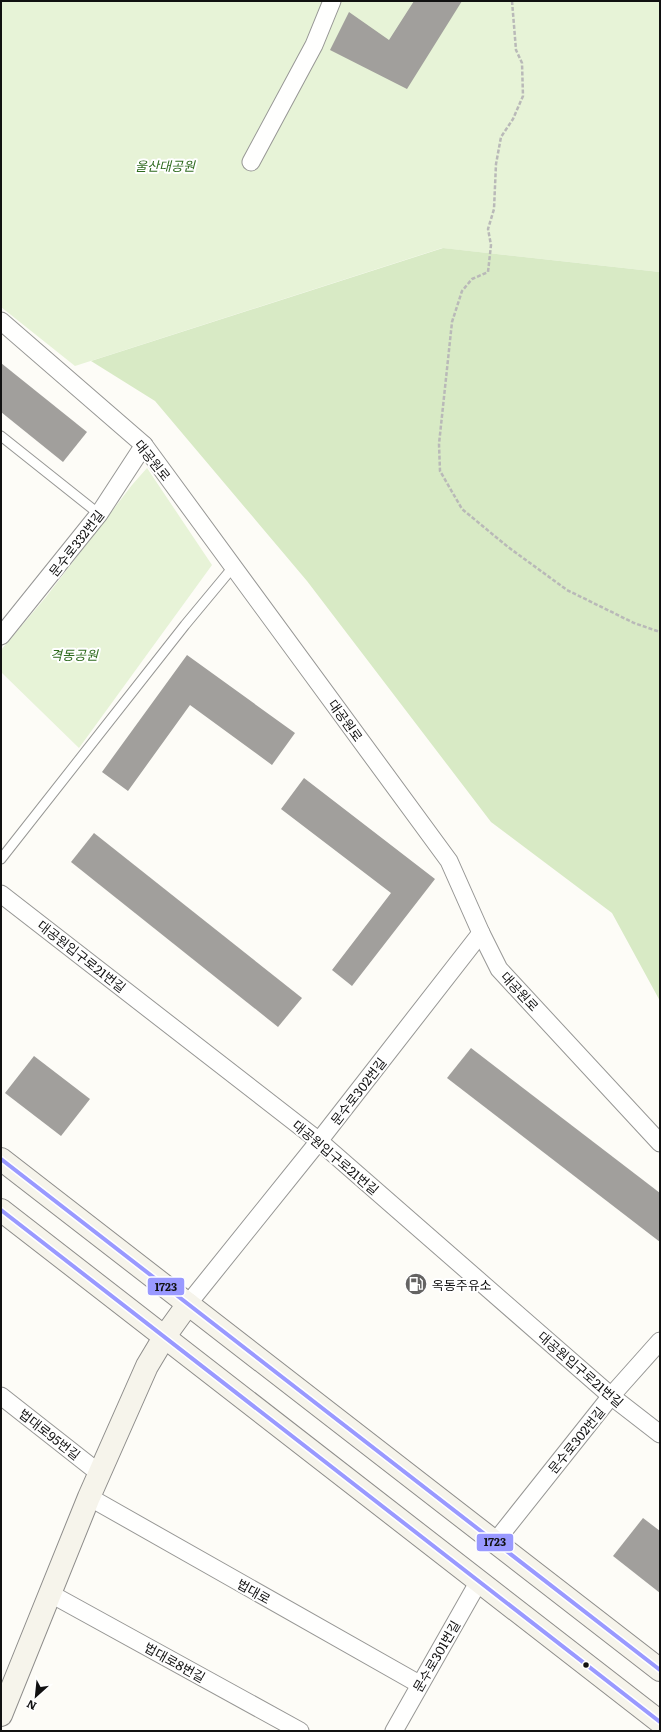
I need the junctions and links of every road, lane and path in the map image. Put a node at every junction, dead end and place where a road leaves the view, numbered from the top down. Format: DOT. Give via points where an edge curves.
graph roads {
  1 [pos="332,1"];
  2 [pos="512,1"];
  3 [pos="251,162"];
  4 [pos="1,321"];
  5 [pos="1,436"];
  6 [pos="144,445"];
  7 [pos="99,514"];
  8 [pos="234,566"];
  9 [pos="660,632"];
  10 [pos="1,636"];
  11 [pos="1,859"];
  12 [pos="1,894"];
  13 [pos="481,933"];
  14 [pos="319,1141"];
  15 [pos="660,1142"];
  16 [pos="1,1158"];
  17 [pos="1,1210"];
  18 [pos="188,1304"];
  19 [pos="165,1336"];
  20 [pos="660,1341"];
  21 [pos="1,1396"];
  22 [pos="611,1396"];
  23 [pos="660,1434"];
  24 [pos="99,1473"];
  25 [pos="89,1497"];
  26 [pos="495,1542"];
  27 [pos="480,1581"];
  28 [pos="51,1594"];
  29 [pos="660,1670"];
  30 [pos="419,1684"];
  31 [pos="1,1715"];
  32 [pos="660,1722"];
  33 [pos="300,1731"];
  34 [pos="394,1731"];
  1 -- 3 [label="street" via="314,45"];
  2 -- 9 [label="path" via="516,50 522,63 523,96 513,119 501,137 496,164 494,209 488,229 492,245 488,272 472,279 462,291 452,322 439,444 440,472 462,509 549,578 567,590 634,623"];
  4 -- 6 [label="street, 대공원로"];
  5 -- 7 [label="lane"];
  6 -- 7 [label="street, 문수로332번길"];
  6 -- 8 [label="street, 대공원로"];
  7 -- 10 [label="street, 문수로332번길"];
  8 -- 11 [label="lane" via="185,624"];
  8 -- 13 [label="street, 대공원로" via="449,861"];
  12 -- 14 [label="street, 대공원입구로21번길"];
  13 -- 14 [label="street, 문수로302번길"];
  13 -- 15 [label="street, 대공원로" via="499,969"];
  14 -- 18 [label="street, 문수로302번길"];
  14 -- 22 [label="street, 대공원입구로21번길"];
  16 -- 18 [label="main road"];
  17 -- 19 [label="main road"];
  18 -- 19 [label="main road"];
  18 -- 26 [label="main road"];
  19 -- 24 [label="main road" via="147,1366"];
  19 -- 27 [label="main road"];
  20 -- 22 [label="street, 문수로302번길"];
  21 -- 24 [label="street, 법대로95번길"];
  22 -- 23 [label="street, 대공원입구로21번길"];
  22 -- 26 [label="street, 문수로302번길"];
  24 -- 25 [label="main road"];
  25 -- 28 [label="main road"];
  25 -- 30 [label="street, 법대로"];
  26 -- 29 [label="main road"];
  27 -- 30 [label="street, 문수로301번길"];
  27 -- 32 [label="main road"];
  28 -- 31 [label="main road"];
  28 -- 33 [label="street, 법대로8번길"];
  30 -- 34 [label="street, 문수로301번길"];
}
